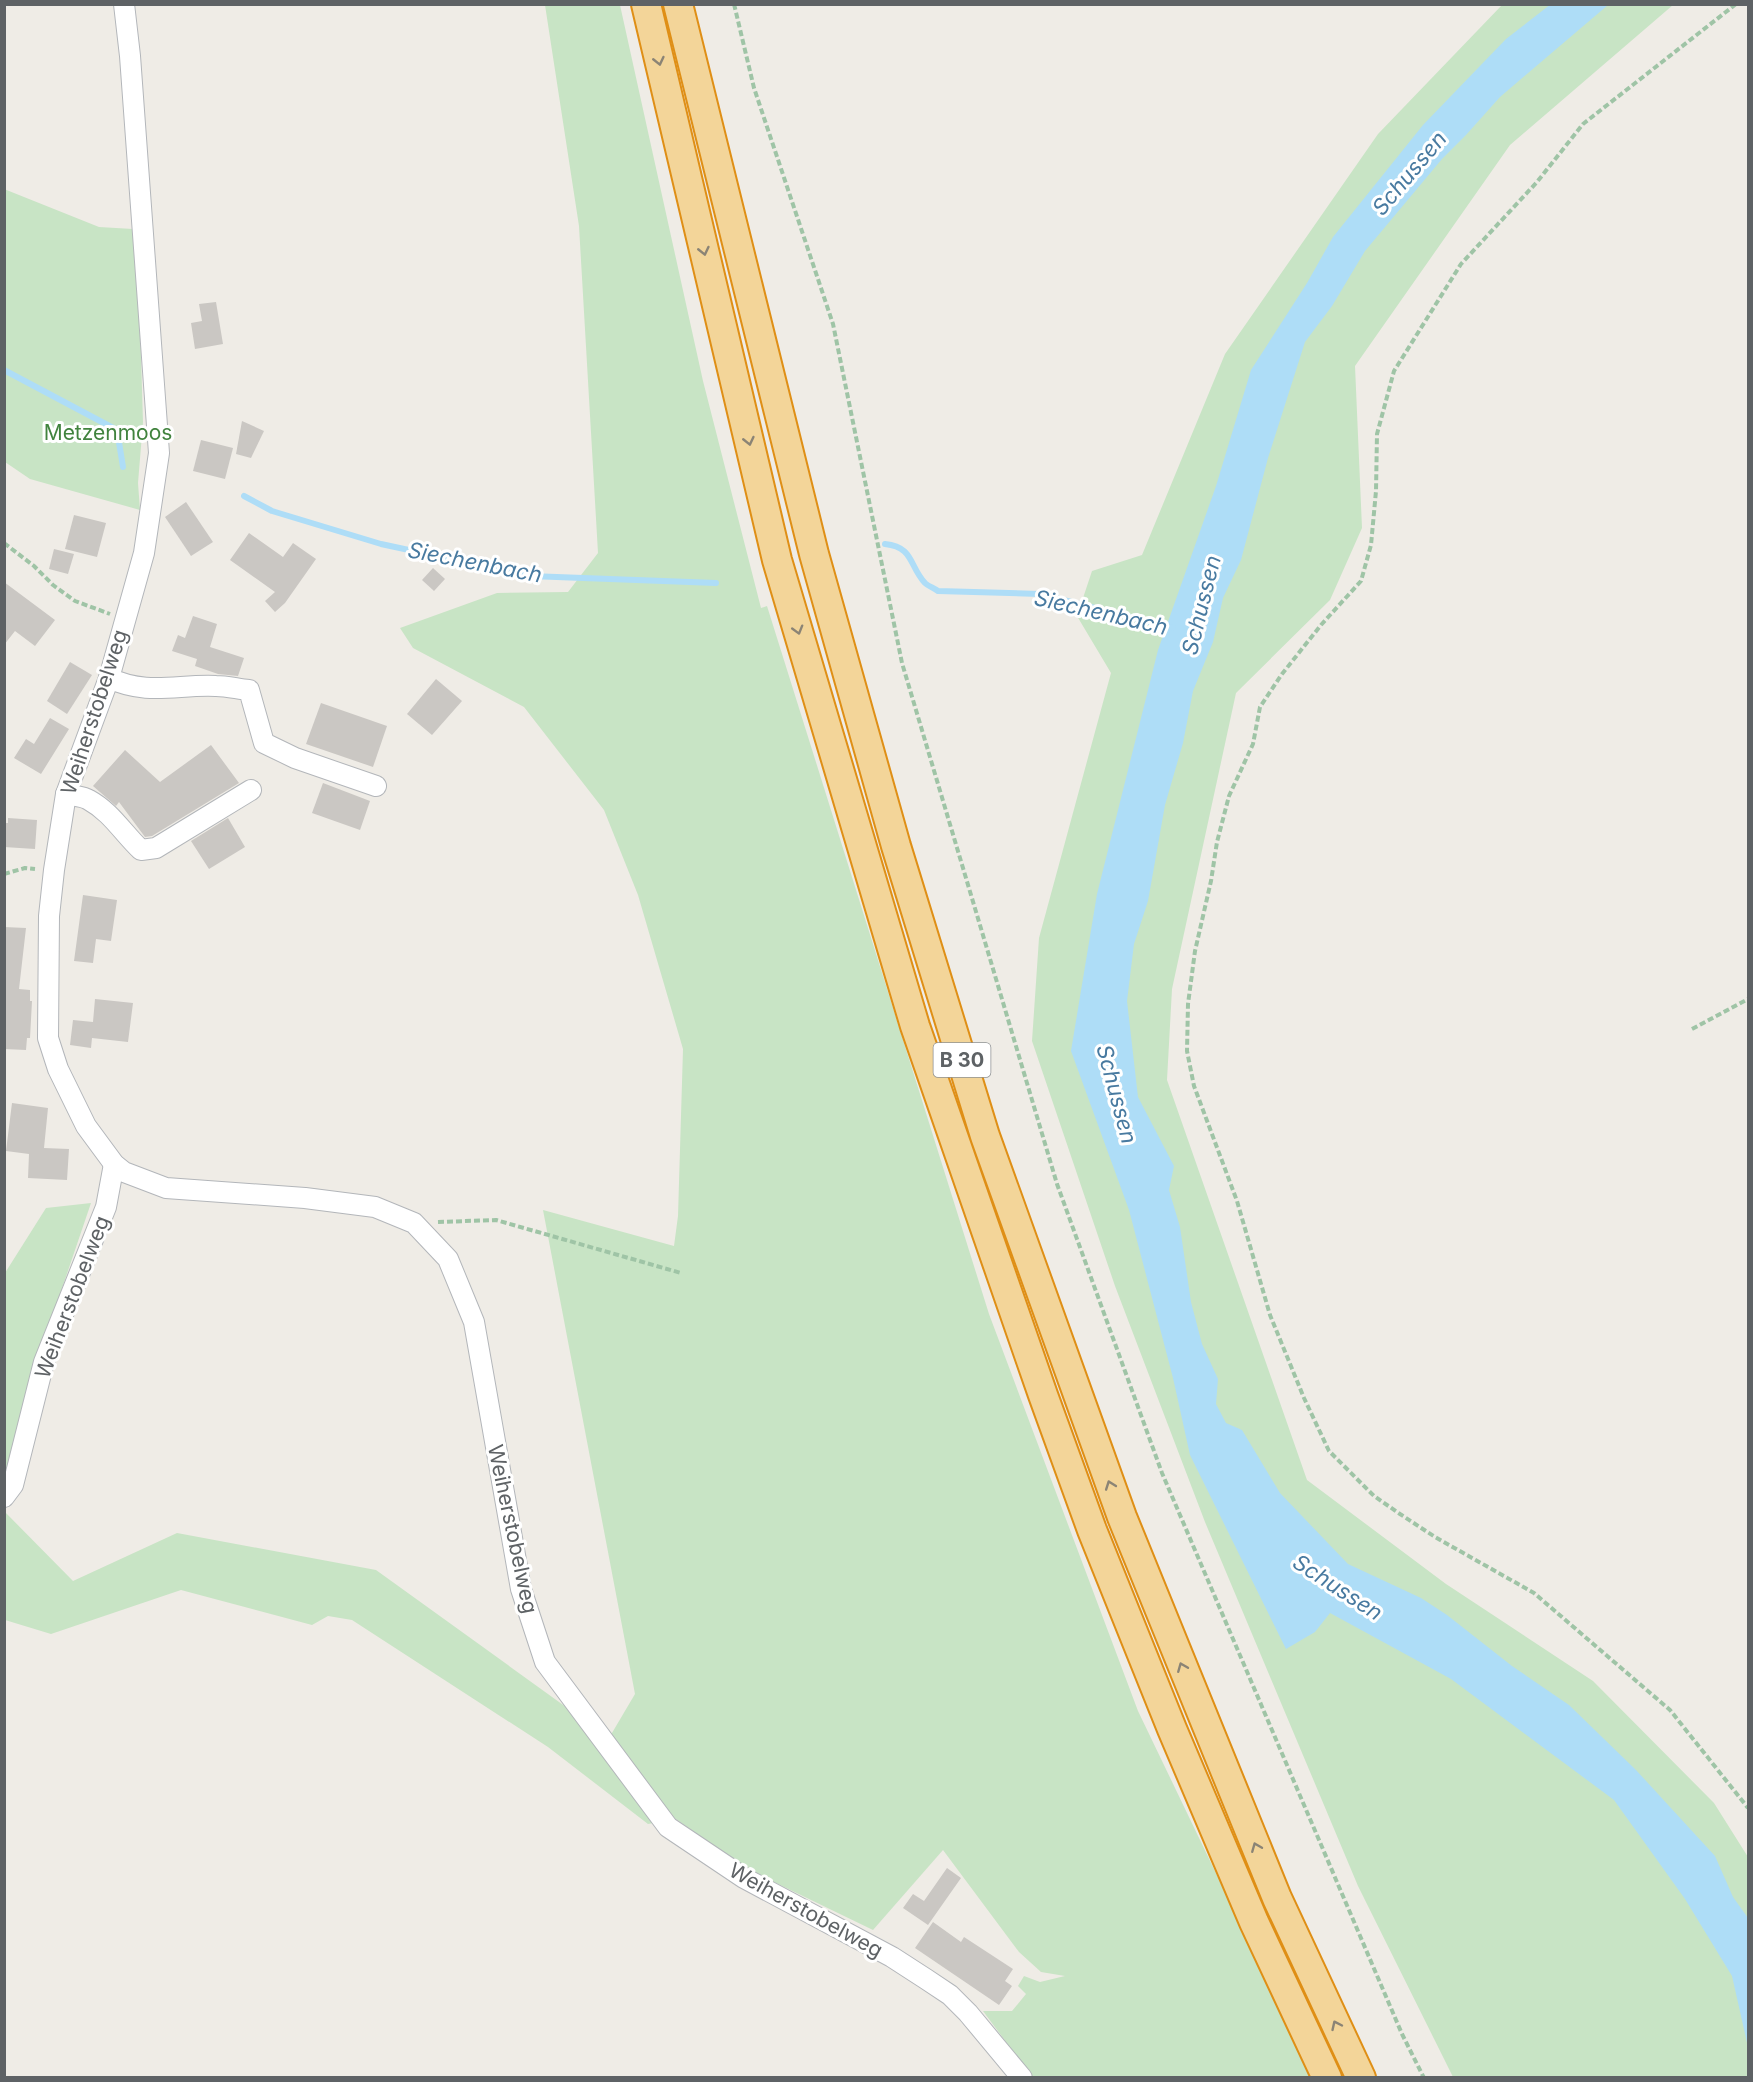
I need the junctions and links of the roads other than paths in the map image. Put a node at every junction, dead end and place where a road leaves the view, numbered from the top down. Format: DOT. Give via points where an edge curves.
graph roads {
  1 [pos="124,4"];
  2 [pos="646,4"];
  3 [pos="678,4"];
  4 [pos="109,678"];
  5 [pos="376,786"];
  6 [pos="251,790"];
  7 [pos="66,794"];
  8 [pos="114,1164"];
  9 [pos="4,1497"];
  10 [pos="1022,2078"];
  11 [pos="1327,2078"];
  12 [pos="1361,2078"];
  1 -- 4 [label="street, Weiherstobelweg" via="159,453 144,553"];
  2 -- 11 [label="highway, B 30, one-way" via="777,560 915,1026 1092,1530 1249,1912"];
  12 -- 3 [label="highway, B 30, one-way" via="1277,1898 1126,1528 985,1136 896,846 814,554"];
  4 -- 5 [label="street" via="120,684 158,690 216,686 249,690 264,743"];
  4 -- 7 [label="street, Weiherstobelweg"];
  6 -- 7 [label="street" via="156,848 141,850 112,817 88,799"];
  7 -- 8 [label="street, Weiherstobelweg" via="49,916 48,1038 58,1069 86,1126"];
  8 -- 9 [label="street, Weiherstobelweg" via="106,1207 44,1362 13,1485"];
  8 -- 10 [label="street, Weiherstobelweg" via="124,1172 166,1188 363,1206 414,1223 448,1258 474,1322 520,1589 545,1662 668,1827 744,1878 892,1957 950,1995"];
}
